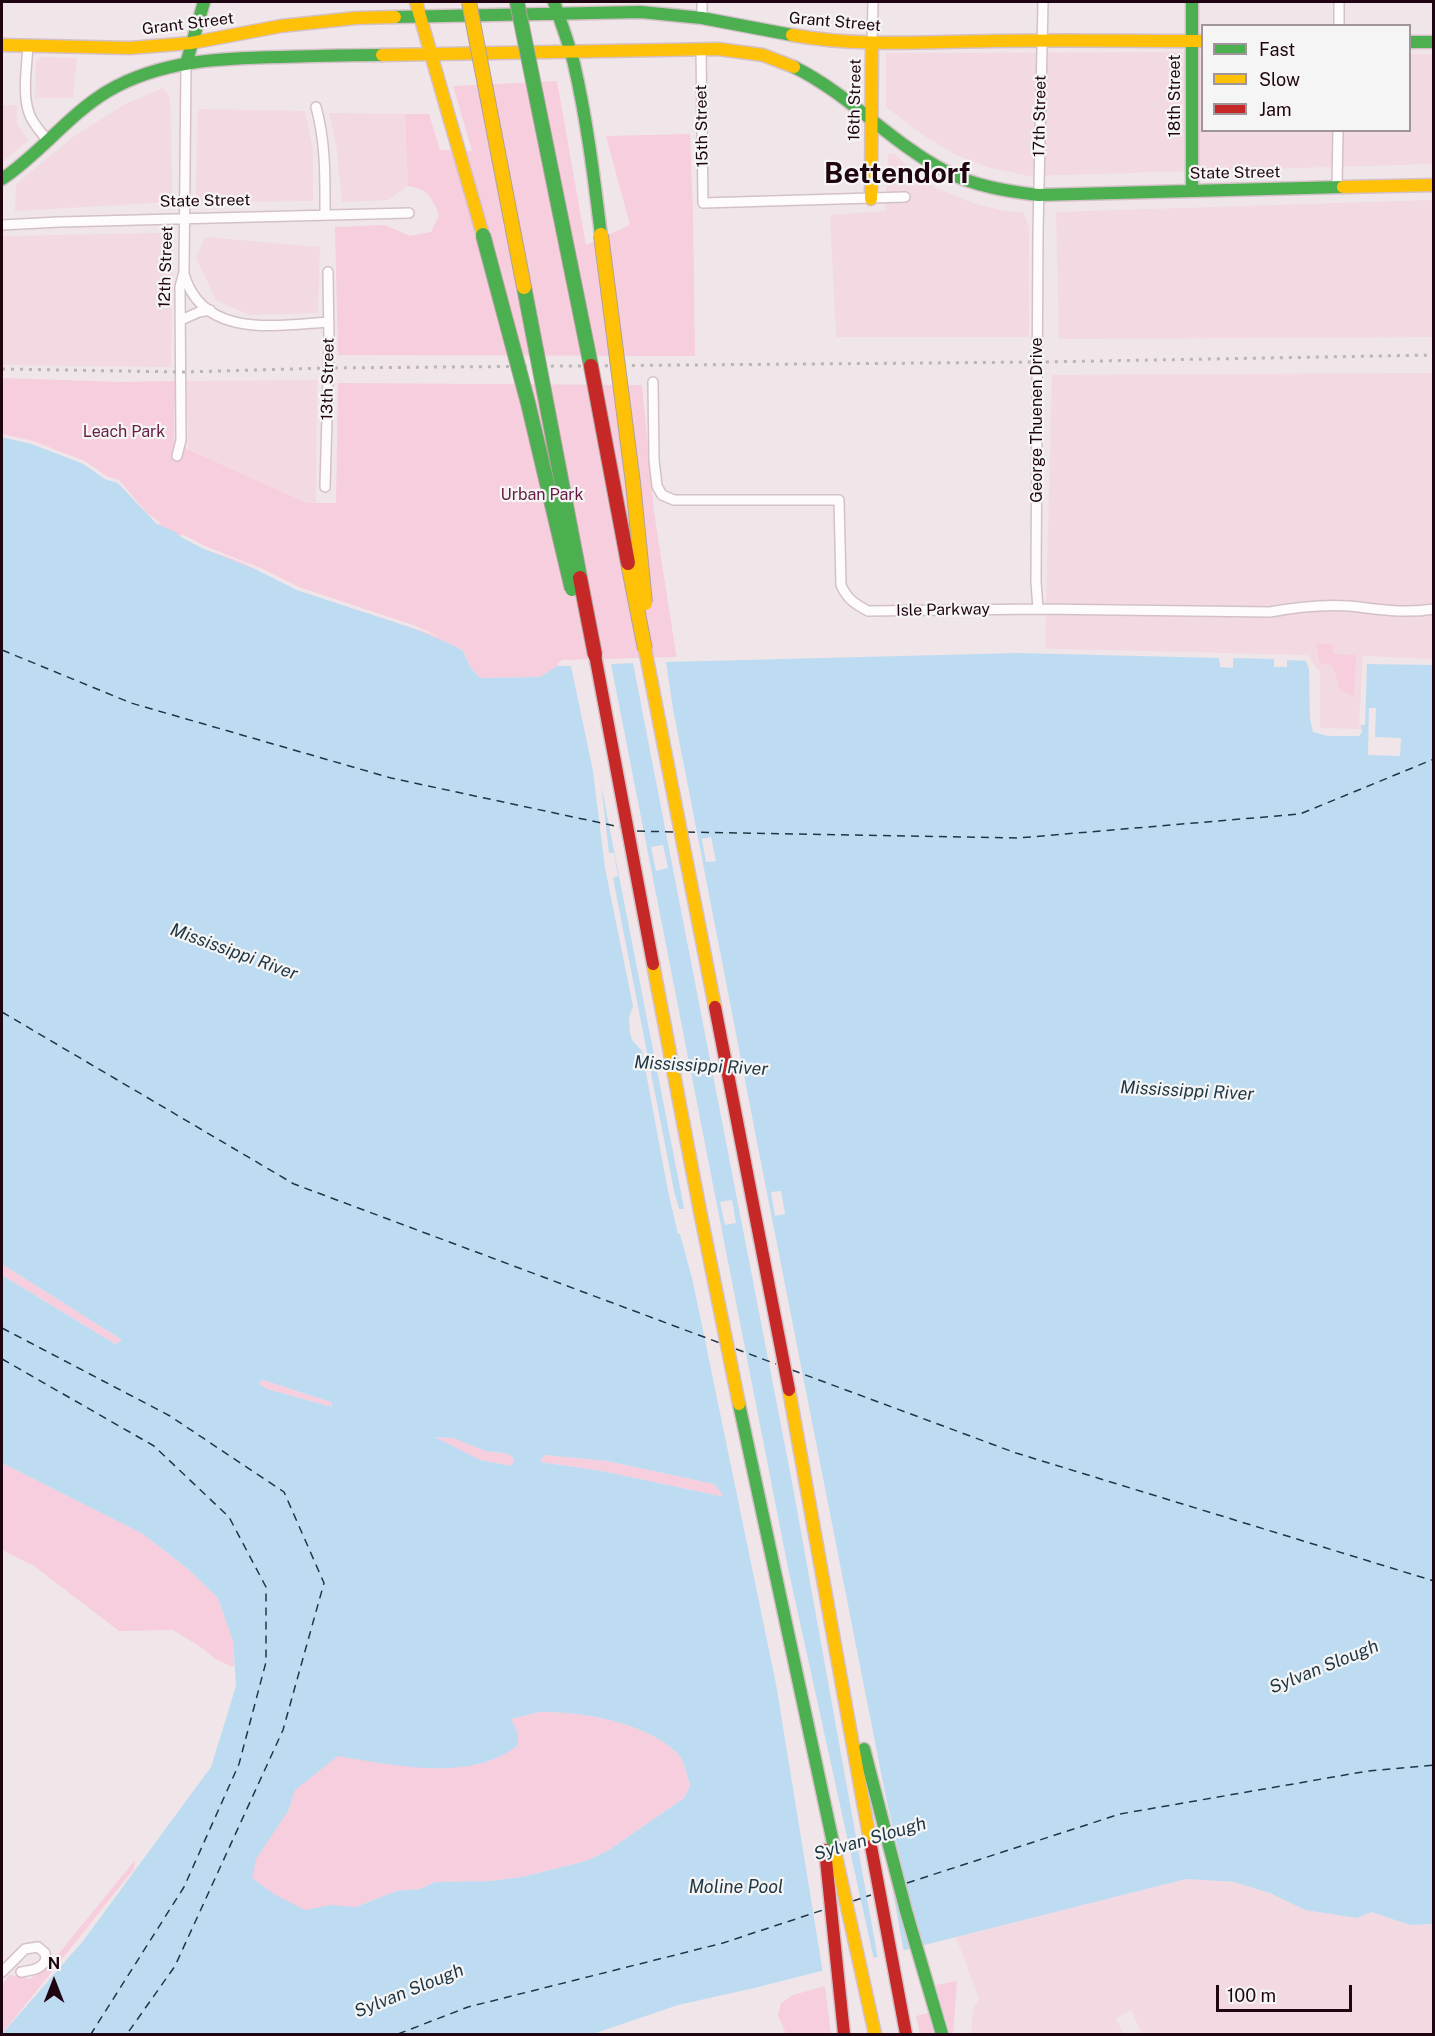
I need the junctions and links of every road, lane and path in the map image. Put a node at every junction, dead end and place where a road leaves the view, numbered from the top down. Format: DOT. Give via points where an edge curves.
graph roads {
  1 [pos="204,2"];
  2 [pos="416,2"];
  3 [pos="469,2"];
  4 [pos="517,2"];
  5 [pos="702,2"];
  6 [pos="873,2"];
  7 [pos="1043,2"];
  8 [pos="1192,2"];
  9 [pos="1339,2"];
  10 [pos="556,7"];
  11 [pos="420,16"];
  12 [pos="702,18"];
  13 [pos="1339,24"];
  14 [pos="1042,40"];
  15 [pos="1197,41"];
  16 [pos="1411,42"];
  17 [pos="1434,42"];
  18 [pos="191,43"];
  19 [pos="872,43"];
  20 [pos="2,45"];
  21 [pos="28,45"];
  22 [pos="701,49"];
  23 [pos="571,51"];
  24 [pos="430,53"];
  25 [pos="186,64"];
  26 [pos="316,107"];
  27 [pos="871,117"];
  28 [pos="1338,132"];
  29 [pos="48,141"];
  30 [pos="2,179"];
  31 [pos="1434,185"];
  32 [pos="1337,187"];
  33 [pos="1192,191"];
  34 [pos="1038,195"];
  35 [pos="905,197"];
  36 [pos="871,199"];
  37 [pos="408,213"];
  38 [pos="325,215"];
  39 [pos="184,218"];
  40 [pos="2,225"];
  41 [pos="1038,231"];
  42 [pos="184,272"];
  43 [pos="328,272"];
  44 [pos="210,310"];
  45 [pos="181,320"];
  46 [pos="329,322"];
  47 [pos="653,382"];
  48 [pos="177,456"];
  49 [pos="325,487"];
  50 [pos="1038,609"];
  51 [pos="1434,609"];
  52 [pos="645,649"];
  53 [pos="595,655"];
  54 [pos="843,1683"];
  55 [pos="818,1777"];
  56 [pos="2,1972"];
  57 [pos="21,1972"];
  58 [pos="844,2034"];
  59 [pos="875,2034"];
  60 [pos="906,2034"];
  61 [pos="942,2034"];
  1 -- 18 [label="main road, 12th Street"];
  2 -- 11 [label="main road"];
  3 -- 53 [label="main road, bridge"];
  4 -- 52 [label="main road, bridge" via="584,325"];
  5 -- 12 [label="street"];
  6 -- 19 [label="street, 16th Street"];
  7 -- 14 [label="street, 17th Street"];
  8 -- 15 [label="main road, 18th Street"];
  9 -- 13 [label="street"];
  10 -- 11 [label="main road, Grant Street"];
  10 -- 12 [label="main road, Grant Street"];
  10 -- 23 [label="main road"];
  11 -- 18 [label="main road, Grant Street" via="318,21"];
  11 -- 24 [label="main road"];
  12 -- 19 [label="main road, Grant Street" via="815,39"];
  14 -- 15 [label="main road, Grant Street"];
  14 -- 19 [label="main road, Grant Street"];
  14 -- 34 [label="street, 17th Street"];
  15 -- 33 [label="main road, 18th Street"];
  16 -- 17 [label="main road"];
  18 -- 21 [label="main road, Grant Street" via="130,48"];
  18 -- 25 [label="main road, 12th Street"];
  19 -- 27 [label="main road, 16th Street"];
  20 -- 21 [label="main road, Grant Street"];
  21 -- 29 [label="street" via="26,101 33,123"];
  22 -- 23 [label="main road"];
  22 -- 27 [label="main road, State Street" via="736,50 781,62 817,78"];
  22 -- 36 [label="street, 15th Street" via="702,203"];
  23 -- 24 [label="main road"];
  23 -- 52 [label="main road, bridge" via="592,167 641,555"];
  24 -- 25 [label="main road" via="223,58"];
  24 -- 53 [label="main road, bridge" via="528,403 572,588"];
  25 -- 29 [label="main road" via="142,75 108,92"];
  25 -- 39 [label="street, 12th Street"];
  26 -- 38 [label="street" via="325,159"];
  27 -- 34 [label="main road, State Street" via="919,156 954,175 991,188"];
  27 -- 36 [label="main road, 16th Street"];
  28 -- 32 [label="street"];
  29 -- 30 [label="main road"];
  31 -- 32 [label="main road, State Street"];
  32 -- 33 [label="main road, State Street"];
  33 -- 34 [label="main road, State Street"];
  34 -- 41 [label="street, 17th Street"];
  35 -- 36 [label="street"];
  37 -- 38 [label="street, State Street"];
  38 -- 39 [label="street, State Street"];
  39 -- 40 [label="street, State Street"];
  39 -- 42 [label="street, 12th Street"];
  41 -- 50 [label="street, George Thuenen Drive, bridge"];
  42 -- 44 [label="street" via="186,282"];
  42 -- 45 [label="street, 12th Street" via="180,287"];
  43 -- 46 [label="street, 13th Street"];
  44 -- 45 [label="street"];
  44 -- 46 [label="street" via="225,320 251,326"];
  45 -- 48 [label="street, 12th Street" via="181,440"];
  46 -- 49 [label="street, 13th Street"];
  47 -- 50 [label="street, Isle Parkway" via="654,460 662,495 674,500 839,500 841,585 853,603 868,611"];
  50 -- 51 [label="street, Isle Parkway" via="1270,612 1305,605 1393,612"];
  52 -- 54 [label="main road"];
  53 -- 55 [label="main road" via="756,1490"];
  54 -- 60 [label="main road"];
  54 -- 61 [label="main road"];
  55 -- 58 [label="main road"];
  55 -- 59 [label="main road"];
  56 -- 57 [label="street" via="25,1949 38,1947 45,1953 43,1965"];
}
